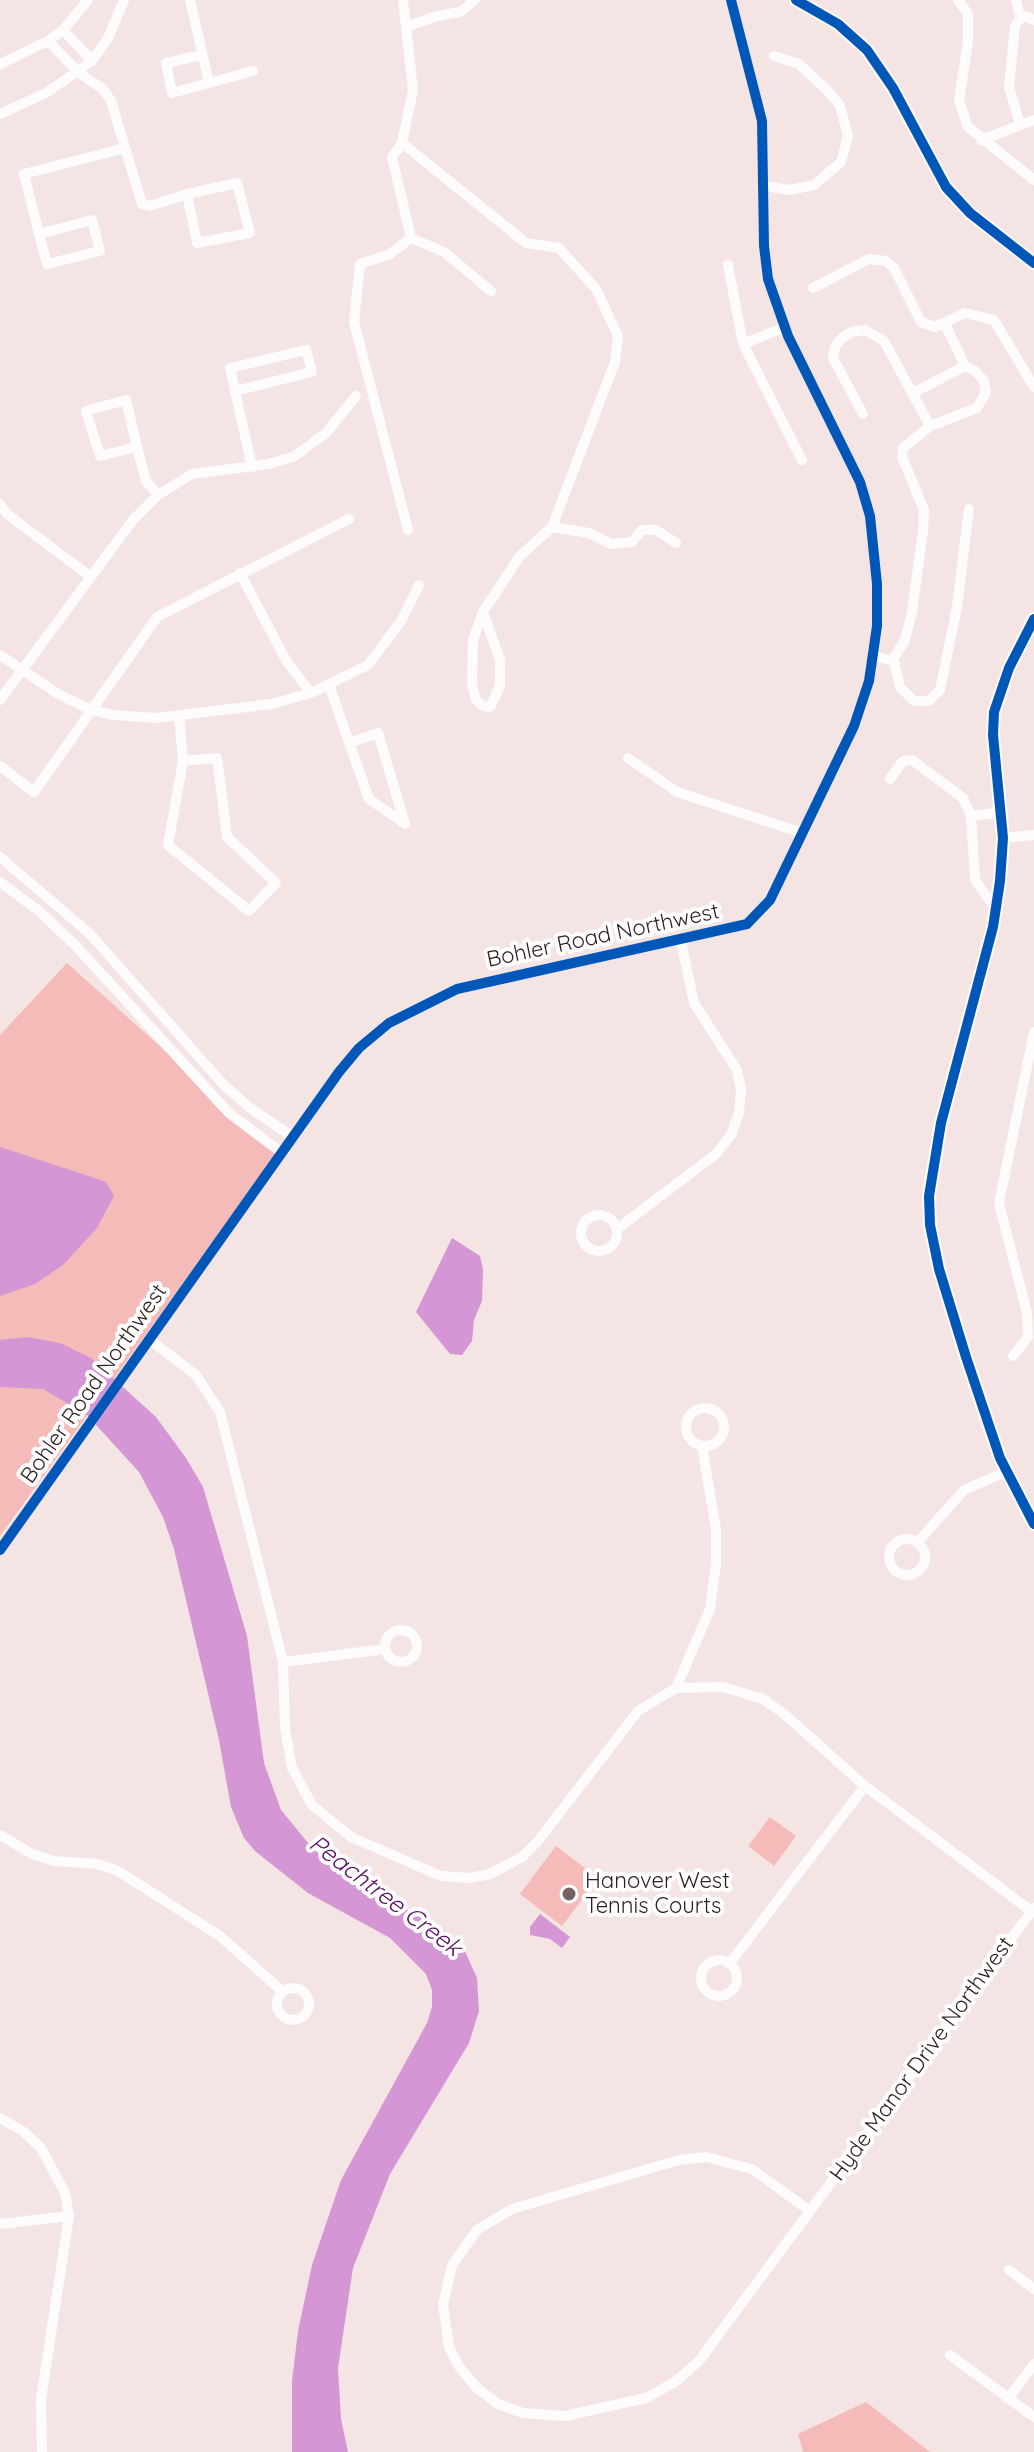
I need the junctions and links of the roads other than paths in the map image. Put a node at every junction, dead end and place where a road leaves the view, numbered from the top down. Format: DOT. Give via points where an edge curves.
graph roads {
  1 [pos="88,0"];
  2 [pos="124,0"];
  3 [pos="190,0"];
  4 [pos="403,0"];
  5 [pos="475,0"];
  6 [pos="731,0"];
  7 [pos="796,0"];
  8 [pos="958,0"];
  9 [pos="1016,0"];
  10 [pos="1021,17"];
  11 [pos="1034,20"];
  12 [pos="406,27"];
  13 [pos="63,30"];
  14 [pos="48,41"];
  15 [pos="202,55"];
  16 [pos="774,56"];
  17 [pos="92,61"];
  18 [pos="0,64"];
  19 [pos="253,71"];
  20 [pos="79,73"];
  21 [pos="209,83"];
  22 [pos="0,114"];
  23 [pos="1034,120"];
  24 [pos="1020,124"];
  25 [pos="981,140"];
  26 [pos="402,143"];
  27 [pos="125,148"];
  28 [pos="1034,180"];
  29 [pos="765,186"];
  30 [pos="187,194"];
  31 [pos="39,234"];
  32 [pos="411,238"];
  33 [pos="1034,263"];
  34 [pos="728,265"];
  35 [pos="813,288"];
  36 [pos="491,291"];
  37 [pos="945,324"];
  38 [pos="785,327"];
  39 [pos="743,344"];
  40 [pos="965,366"];
  41 [pos="1034,387"];
  42 [pos="235,391"];
  43 [pos="913,393"];
  44 [pos="356,396"];
  45 [pos="863,414"];
  46 [pos="930,426"];
  47 [pos="137,447"];
  48 [pos="802,460"];
  49 [pos="252,467"];
  50 [pos="158,495"];
  51 [pos="0,504"];
  52 [pos="969,509"];
  53 [pos="349,519"];
  54 [pos="552,527"];
  55 [pos="408,530"];
  56 [pos="676,543"];
  57 [pos="240,573"];
  58 [pos="91,577"];
  59 [pos="419,585"];
  60 [pos="483,612"];
  61 [pos="1034,619"];
  62 [pos="0,655"];
  63 [pos="874,656"];
  64 [pos="892,661"];
  65 [pos="21,671"];
  66 [pos="329,685"];
  67 [pos="311,693"];
  68 [pos="0,700"];
  69 [pos="91,710"];
  70 [pos="179,715"];
  71 [pos="349,743"];
  72 [pos="628,758"];
  73 [pos="183,761"];
  74 [pos="0,766"];
  75 [pos="890,779"];
  76 [pos="1001,812"];
  77 [pos="971,816"];
  78 [pos="802,833"];
  79 [pos="1034,835"];
  80 [pos="1003,838"];
  81 [pos="0,857"];
  82 [pos="0,882"];
  83 [pos="996,910"];
  84 [pos="681,941"];
  85 [pos="1034,1032"];
  86 [pos="293,1137"];
  87 [pos="282,1153"];
  88 [pos="617,1229"];
  89 [pos="150,1340"];
  90 [pos="1013,1356"];
  91 [pos="702,1446"];
  92 [pos="1008,1471"];
  93 [pos="1034,1524"];
  94 [pos="917,1543"];
  95 [pos="0,1550"];
  96 [pos="385,1649"];
  97 [pos="283,1662"];
  98 [pos="676,1688"];
  99 [pos="865,1786"];
  100 [pos="0,1835"];
  101 [pos="1033,1909"];
  102 [pos="730,1963"];
  103 [pos="283,1992"];
  104 [pos="0,2118"];
  105 [pos="810,2211"];
  106 [pos="69,2216"];
  107 [pos="0,2224"];
  108 [pos="1009,2270"];
  109 [pos="1034,2289"];
  110 [pos="950,2355"];
  111 [pos="1034,2364"];
  112 [pos="1008,2399"];
  113 [pos="1034,2417"];
  114 [pos="42,2452"];
  1 -- 13 [label="street"];
  2 -- 17 [label="street"];
  3 -- 15 [label="street"];
  4 -- 12 [label="street"];
  5 -- 12 [label="street" via="460,12"];
  6 -- 29 [label="street, Bohler Road Northwest" via="757,92"];
  7 -- 33 [label="street" via="838,24 867,50 946,187"];
  8 -- 25 [label="street" via="968,14 959,100 968,127"];
  9 -- 10 [label="street"];
  10 -- 11 [label="street"];
  10 -- 24 [label="street" via="1015,26 1009,87"];
  12 -- 26 [label="street" via="413,90"];
  13 -- 14 [label="street"];
  13 -- 17 [label="street"];
  14 -- 18 [label="street"];
  14 -- 20 [label="street"];
  15 -- 21 [label="street"];
  15 -- 21 [label="street" via="166,63 172,93"];
  16 -- 29 [label="street" via="799,64 828,91 840,106 848,136 841,162 822,179 789,190"];
  17 -- 20 [label="street"];
  19 -- 21 [label="street"];
  20 -- 22 [label="street"];
  20 -- 27 [label="street" via="111,101"];
  23 -- 24 [label="street"];
  24 -- 25 [label="street"];
  25 -- 28 [label="street"];
  26 -- 32 [label="street" via="392,157"];
  26 -- 54 [label="street" via="526,243 559,248 610,313 618,336 615,362"];
  27 -- 30 [label="street" via="142,204"];
  27 -- 31 [label="street" via="24,174"];
  29 -- 38 [label="street, Bohler Road Northwest" via="765,262"];
  30 -- 30 [label="street" via="197,243 250,233 237,183"];
  31 -- 31 [label="street" via="92,220 100,251 47,264"];
  32 -- 36 [label="street" via="444,252"];
  32 -- 55 [label="street" via="390,254 360,264 354,322"];
  34 -- 39 [label="street"];
  35 -- 37 [label="street" via="869,259 886,261 921,322"];
  37 -- 40 [label="street"];
  37 -- 41 [label="street" via="965,313 994,320"];
  38 -- 39 [label="street"];
  38 -- 63 [label="street, Bohler Road Northwest" via="860,482 870,516 877,584"];
  39 -- 48 [label="street"];
  40 -- 43 [label="street"];
  40 -- 46 [label="street" via="984,381 984,401"];
  42 -- 42 [label="street" via="230,368 306,350 312,372"];
  42 -- 49 [label="street"];
  43 -- 45 [label="street" via="884,341 865,330 851,332 835,347 833,358"];
  43 -- 46 [label="street"];
  44 -- 49 [label="street" via="309,449"];
  46 -- 64 [label="street" via="907,441 902,457 924,510 923,531 912,612 905,640"];
  47 -- 47 [label="street" via="126,400 86,411 100,456"];
  47 -- 50 [label="street" via="146,481"];
  49 -- 50 [label="street" via="192,474"];
  50 -- 58 [label="street"];
  51 -- 58 [label="street"];
  52 -- 64 [label="street" via="957,607 936,696 922,703 908,696"];
  53 -- 57 [label="street"];
  54 -- 56 [label="street" via="589,533 611,544 632,542 642,530 656,530"];
  54 -- 60 [label="street" via="520,556"];
  57 -- 67 [label="street" via="287,662"];
  57 -- 69 [label="street" via="157,617"];
  58 -- 65 [label="street"];
  59 -- 66 [label="street" via="377,656"];
  60 -- 60 [label="street" via="500,660 500,686 490,707 476,700 472,684 473,640"];
  61 -- 76 [label="street" via="994,712"];
  62 -- 65 [label="street"];
  63 -- 64 [label="street"];
  63 -- 78 [label="street, Bohler Road Northwest" via="854,726"];
  65 -- 68 [label="street"];
  65 -- 69 [label="street"];
  66 -- 67 [label="street"];
  66 -- 71 [label="street"];
  67 -- 70 [label="street" via="271,704"];
  69 -- 70 [label="street" via="135,718"];
  69 -- 74 [label="street" via="34,792"];
  70 -- 73 [label="street"];
  71 -- 71 [label="street" via="369,799 405,824 378,733"];
  72 -- 78 [label="street" via="677,792"];
  73 -- 73 [label="street" via="168,845 249,911 276,883 227,837 217,758"];
  75 -- 77 [label="street" via="903,761 912,760 963,798"];
  76 -- 77 [label="street"];
  76 -- 80 [label="street"];
  77 -- 83 [label="street" via="975,880"];
  78 -- 84 [label="street, Bohler Road Northwest" via="757,917 735,929"];
  79 -- 80 [label="street"];
  80 -- 83 [label="street"];
  81 -- 86 [label="street" via="89,933 223,1084"];
  82 -- 87 [label="street" via="75,945 229,1113"];
  83 -- 92 [label="street" via="941,1123 929,1196 946,1296"];
  84 -- 86 [label="street, Bohler Road Northwest" via="485,980 430,1001 389,1023 359,1048"];
  84 -- 88 [label="street" via="694,1003 737,1070 739,1113 716,1154"];
  85 -- 90 [label="street" via="999,1203 1027,1313 1028,1337"];
  86 -- 87 [label="street, Bohler Road Northwest"];
  87 -- 89 [label="street, Bohler Road Northwest"];
  89 -- 95 [label="street, Bohler Road Northwest"];
  89 -- 97 [label="street" via="196,1375 220,1412"];
  91 -- 98 [label="street" via="716,1529 716,1563 710,1609"];
  92 -- 93 [label="street"];
  92 -- 94 [label="street" via="964,1490"];
  96 -- 97 [label="street"];
  97 -- 98 [label="street" via="288,1754 312,1805 351,1837 427,1872 454,1878 490,1874 522,1857 626,1722"];
  98 -- 99 [label="street" via="723,1687 763,1699"];
  99 -- 101 [label="street"];
  99 -- 102 [label="street"];
  100 -- 103 [label="street" via="54,1861 118,1871 220,1936"];
  101 -- 105 [label="street, Hyde Manor Drive Northwest"];
  104 -- 106 [label="street" via="41,2148 65,2193"];
  105 -- 105 [label="street, Hyde Manor Drive Northwest" via="699,2361 646,2398 565,2416 523,2413 498,2404 477,2388 449,2347 443,2305 452,2265 477,2230 512,2209 679,2160 706,2157 752,2169"];
  106 -- 107 [label="street"];
  106 -- 114 [label="street" via="41,2399"];
  108 -- 109 [label="street"];
  110 -- 112 [label="street"];
  111 -- 112 [label="street"];
  112 -- 113 [label="street"];
}
